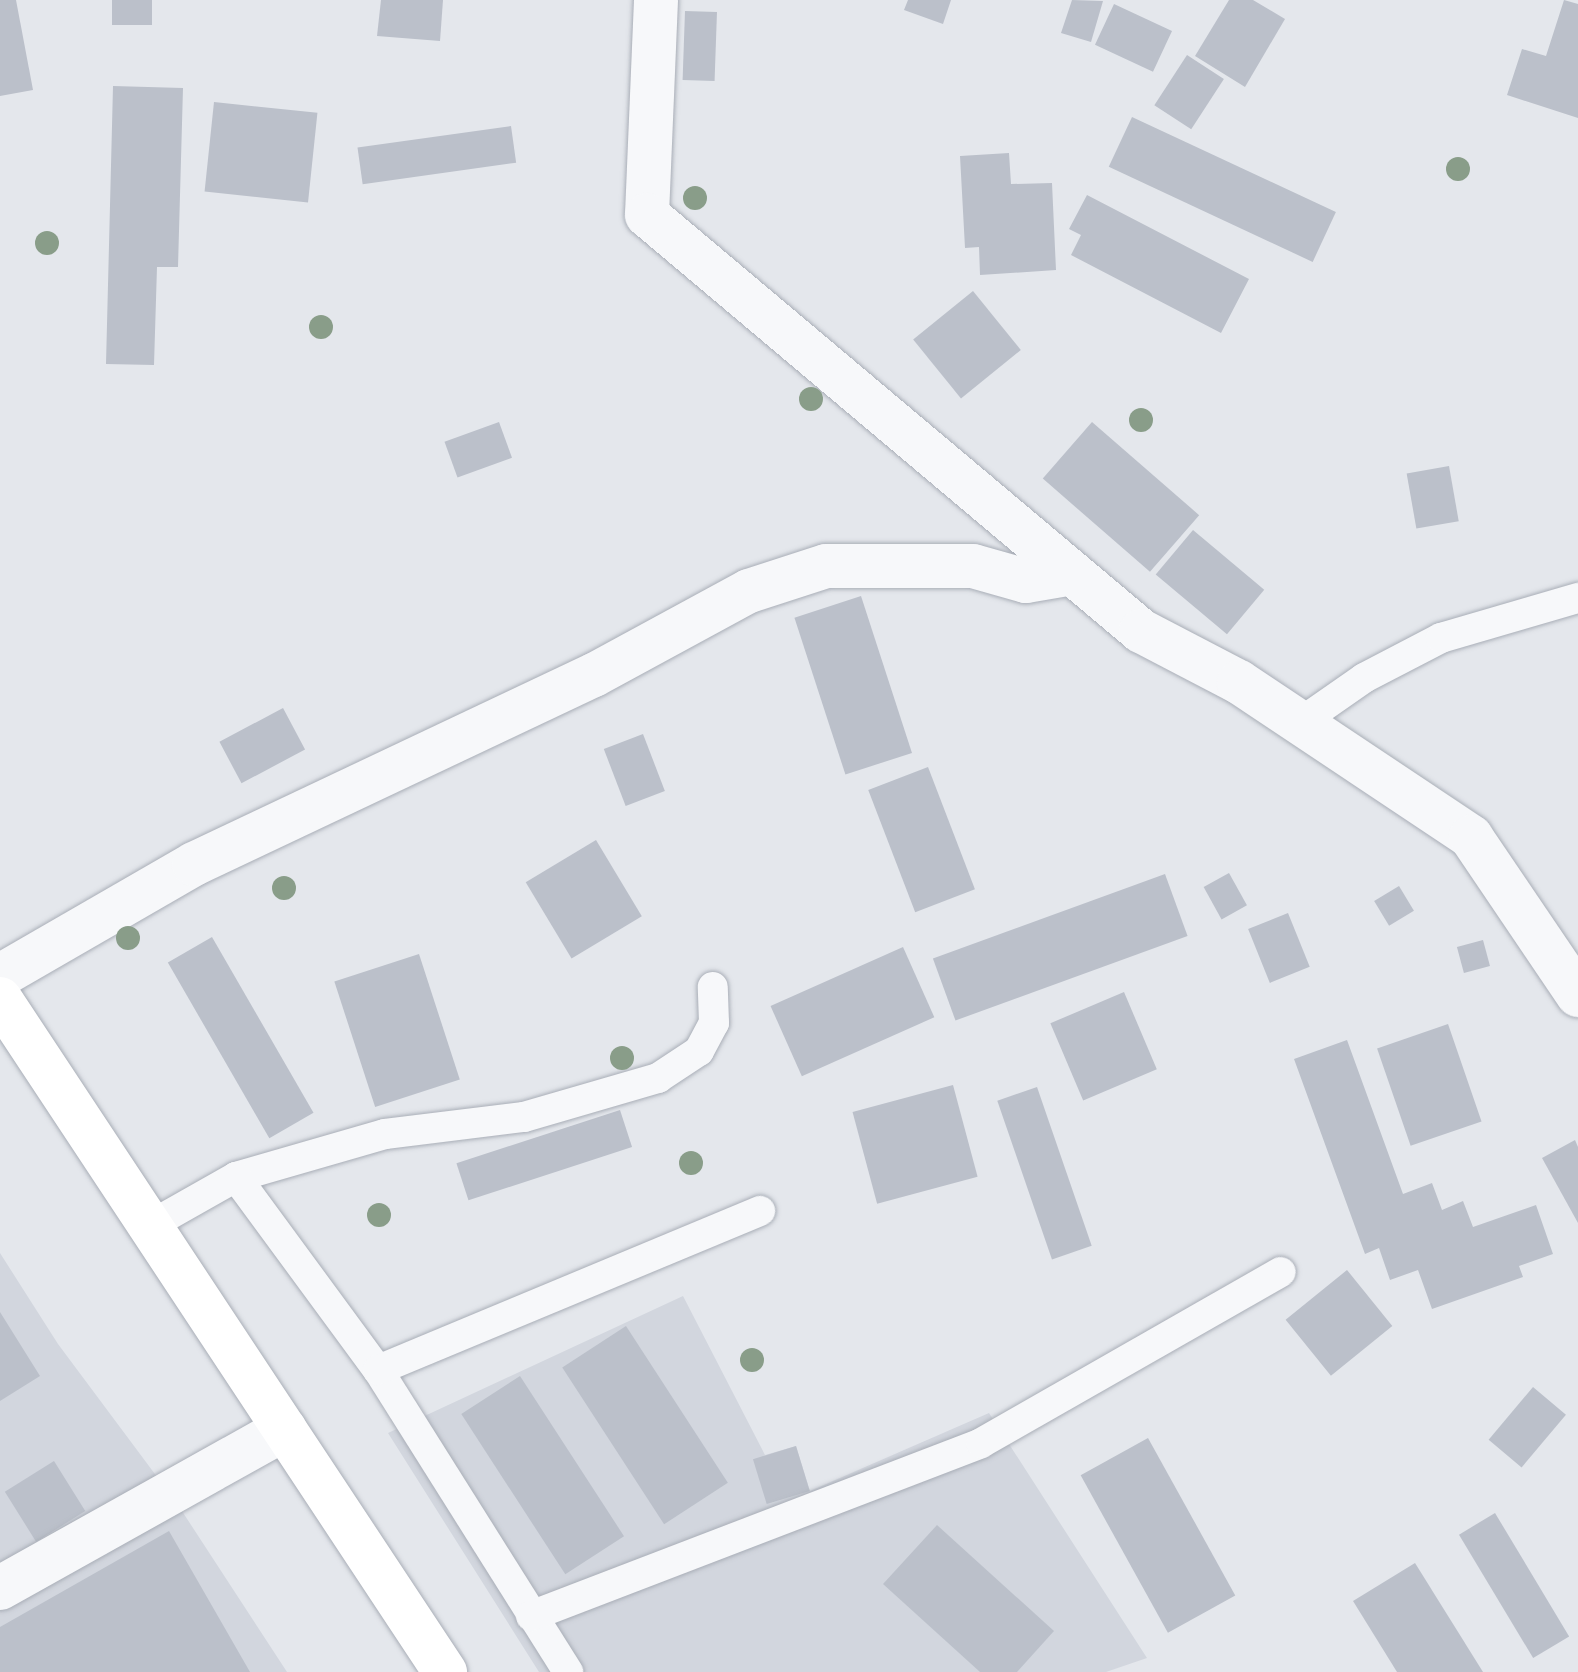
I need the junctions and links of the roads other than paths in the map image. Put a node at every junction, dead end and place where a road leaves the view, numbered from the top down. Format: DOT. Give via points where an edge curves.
graph roads {
  1 [pos="656,0"];
  2 [pos="1068,574"];
  3 [pos="1578,598"];
  4 [pos="1301,722"];
  5 [pos="0,976"];
  6 [pos="713,987"];
  7 [pos="1578,995"];
  8 [pos="0,999"];
  9 [pos="236,1177"];
  10 [pos="760,1211"];
  11 [pos="151,1225"];
  12 [pos="1281,1272"];
  13 [pos="378,1370"];
  14 [pos="285,1429"];
  15 [pos="0,1588"];
  16 [pos="531,1616"];
  17 [pos="445,1672"];
  18 [pos="568,1672"];
  1 -- 2 [label="street" via="647,215"];
  2 -- 4 [label="street" via="1141,631"];
  2 -- 5 [label="street" via="1026,581 973,566 826,566 749,591 594,675 194,864"];
  3 -- 4 [label="lane" via="1441,638 1364,678"];
  4 -- 7 [label="street" via="1471,837"];
  6 -- 9 [label="lane" via="714,1023 699,1051 658,1078 524,1117 385,1134"];
  8 -- 11 [label="main road"];
  9 -- 11 [label="lane"];
  9 -- 13 [label="lane"];
  10 -- 13 [label="lane"];
  11 -- 14 [label="main road"];
  12 -- 16 [label="lane" via="981,1443"];
  13 -- 16 [label="lane"];
  14 -- 15 [label="street"];
  14 -- 17 [label="main road"];
  16 -- 18 [label="lane"];
}
